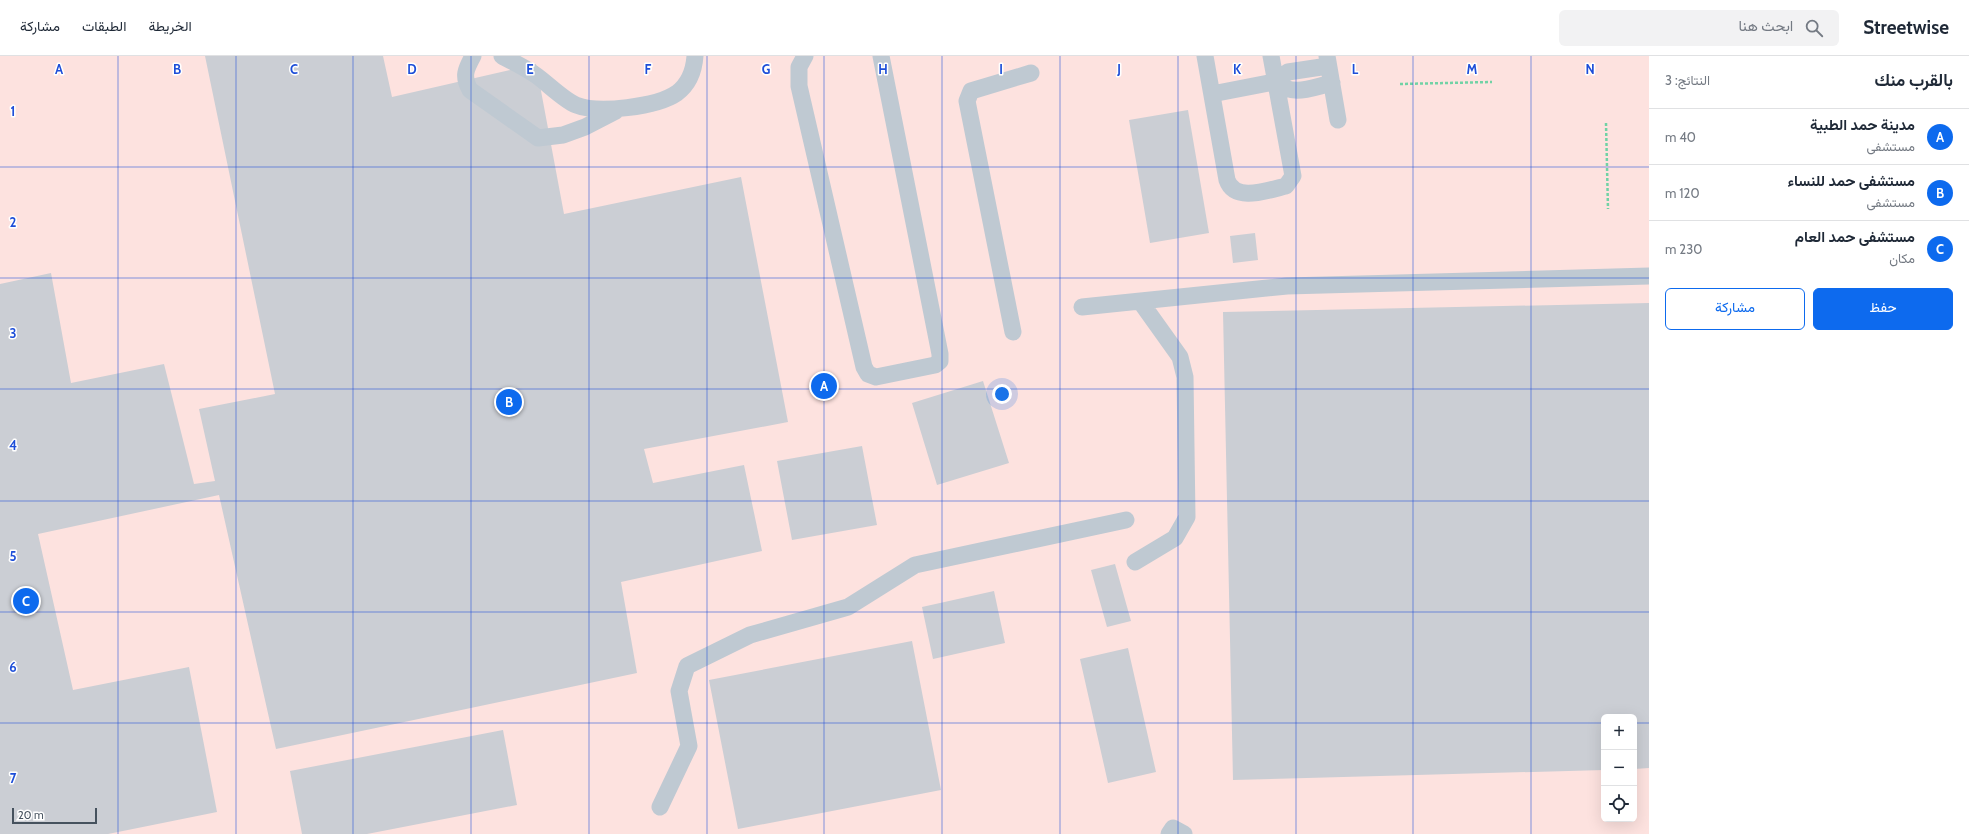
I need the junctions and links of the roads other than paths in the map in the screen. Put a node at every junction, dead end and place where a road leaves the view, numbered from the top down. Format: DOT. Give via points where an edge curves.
graph roads {
  1 [pos="474,56"];
  2 [pos="502,56"];
  3 [pos="695,56"];
  4 [pos="805,56"];
  5 [pos="881,56"];
  6 [pos="1205,56"];
  7 [pos="1271,56"];
  8 [pos="1328,61"];
  9 [pos="1031,73"];
  10 [pos="1274,82"];
  11 [pos="1332,83"];
  12 [pos="1212,94"];
  13 [pos="619,109"];
  14 [pos="1338,120"];
  15 [pos="1649,276"];
  16 [pos="1140,302"];
  17 [pos="1082,307"];
  18 [pos="1013,332"];
  19 [pos="1126,520"];
  20 [pos="1135,562"];
  21 [pos="660,807"];
  22 [pos="1169,834"];
  23 [pos="1184,834"];
  1 -- 13 [label="lane" via="465,70 465,82 470,90 538,138 563,135 585,127"];
  2 -- 13 [label="lane" via="535,74 575,105 598,110"];
  3 -- 13 [label="lane" via="694,69 677,93 662,100"];
  4 -- 5 [label="lane" via="799,67 799,86 864,367 868,374 876,377 935,365 940,361"];
  6 -- 12 [label="lane"];
  7 -- 10 [label="lane"];
  8 -- 10 [label="lane" via="1288,72"];
  8 -- 11 [label="lane"];
  9 -- 18 [label="lane" via="971,91 967,101"];
  10 -- 11 [label="lane" via="1290,91"];
  10 -- 12 [label="lane"];
  10 -- 12 [label="lane" via="1293,176 1286,186 1244,194 1234,191 1227,180"];
  11 -- 14 [label="lane"];
  15 -- 16 [label="lane" via="1286,286"];
  16 -- 17 [label="lane"];
  16 -- 20 [label="lane" via="1180,357 1185,377 1187,517 1175,538"];
  19 -- 21 [label="lane" via="915,565 848,607 750,635 687,666 679,691 689,746"];
  22 -- 23 [label="lane" via="1173,828"];
}
